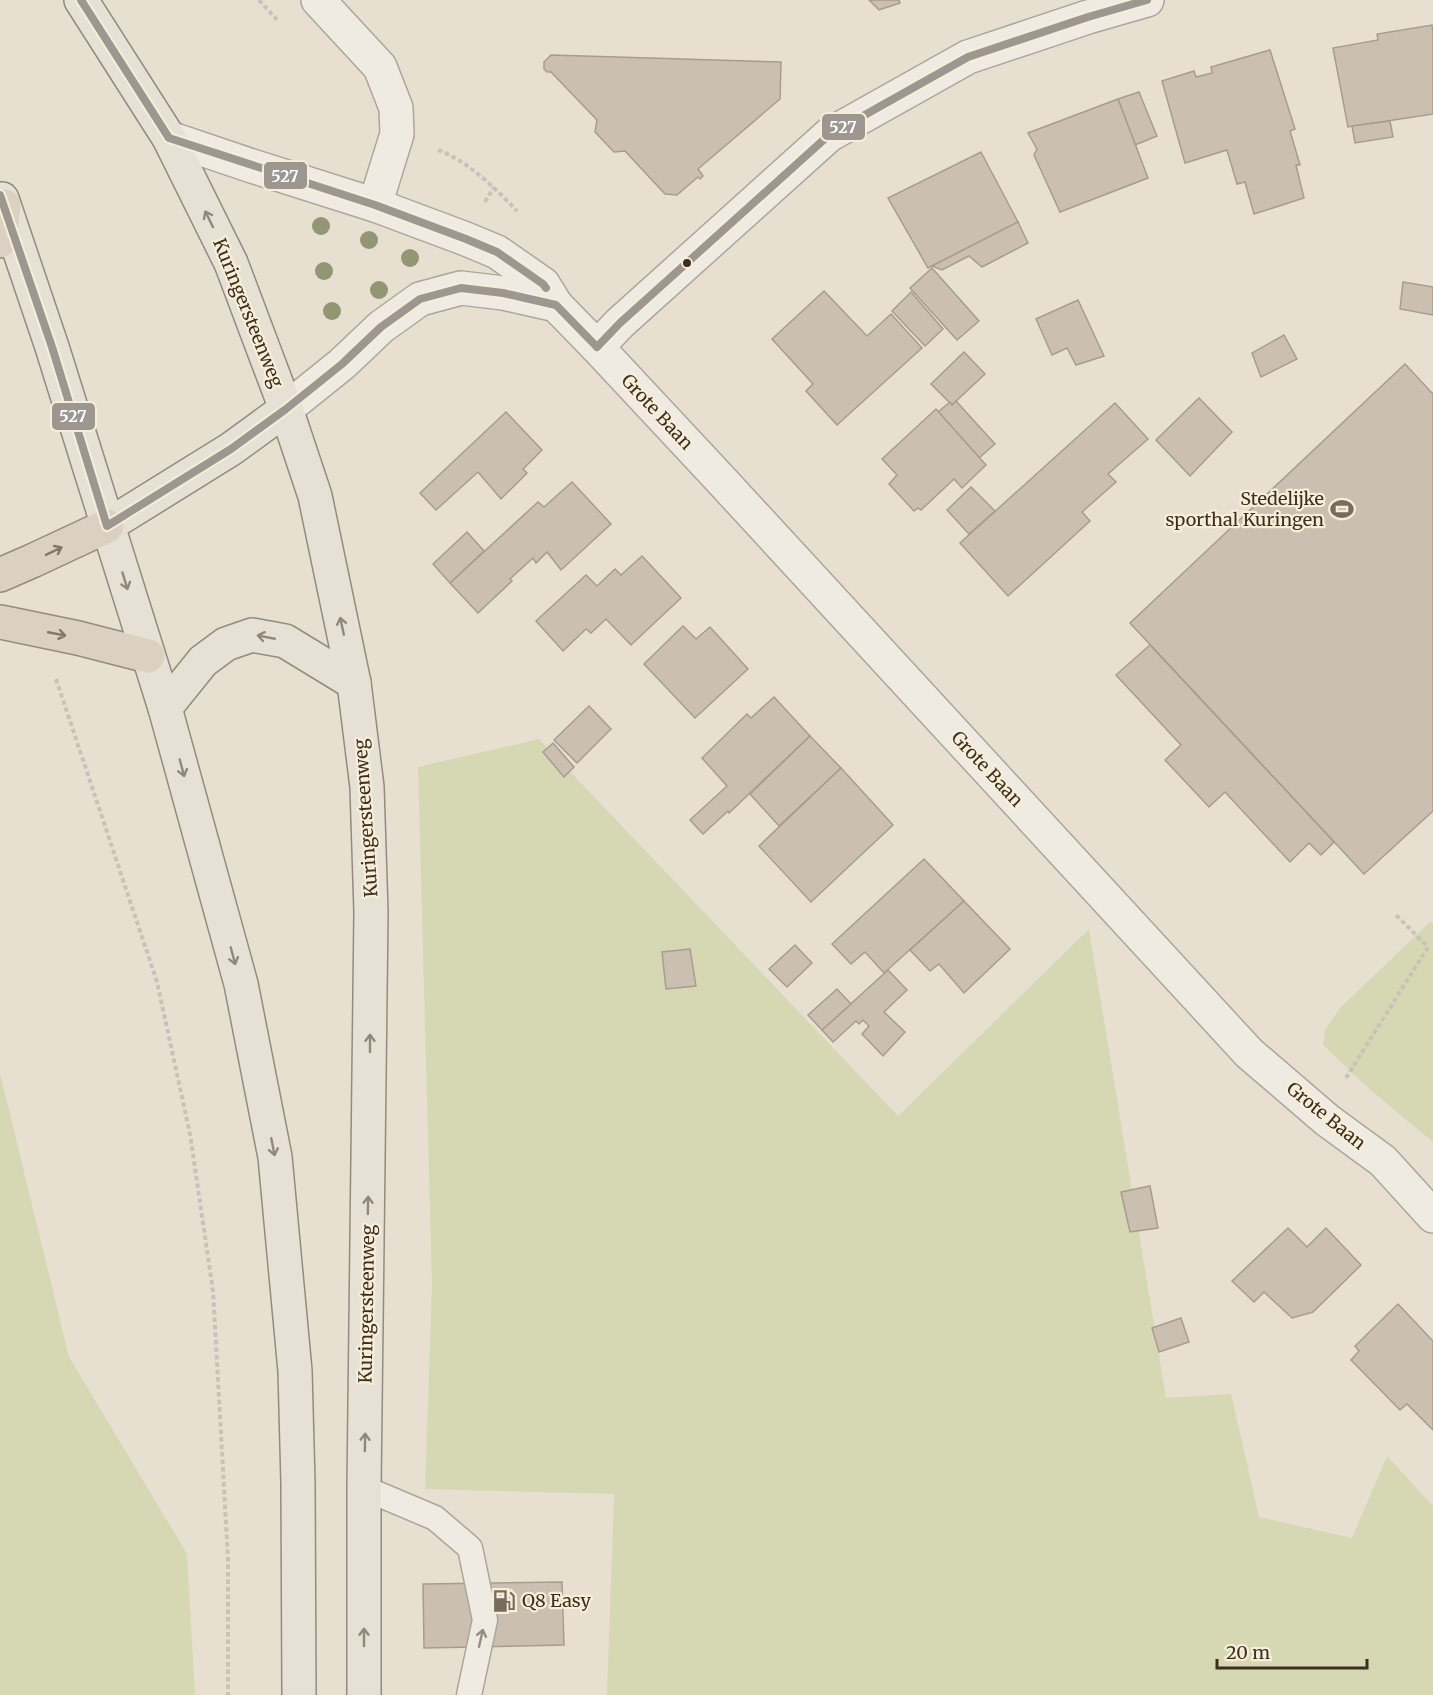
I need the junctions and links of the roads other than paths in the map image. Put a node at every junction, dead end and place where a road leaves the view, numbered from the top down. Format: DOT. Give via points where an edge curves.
graph roads {
  1 [pos="81,0"];
  2 [pos="318,0"];
  3 [pos="1148,0"];
  4 [pos="1085,8"];
  5 [pos="169,138"];
  6 [pos="2,200"];
  7 [pos="375,205"];
  8 [pos="0,241"];
  9 [pos="556,306"];
  10 [pos="597,347"];
  11 [pos="286,409"];
  12 [pos="107,525"];
  13 [pos="0,575"];
  14 [pos="0,622"];
  15 [pos="148,656"];
  16 [pos="354,683"];
  17 [pos="165,708"];
  18 [pos="1433,1215"];
  19 [pos="364,1488"];
  20 [pos="299,1695"];
  21 [pos="364,1695"];
  22 [pos="469,1695"];
  1 -- 5 [label="main road, Kuringersteenweg"];
  2 -- 7 [label="street" via="380,67 396,108 397,134"];
  3 -- 4 [label="street"];
  4 -- 10 [label="street" via="968,57 829,135"];
  5 -- 7 [label="street, Grote Baan"];
  11 -- 5 [label="main road, Kuringersteenweg, one-way" via="231,263"];
  6 -- 8 [label="highway"];
  6 -- 12 [label="main road"];
  7 -- 9 [label="street, Grote Baan" via="497,252 543,284"];
  9 -- 10 [label="street, Grote Baan"];
  9 -- 11 [label="street" via="461,288 420,299 381,327"];
  10 -- 18 [label="street, Grote Baan" via="1249,1053 1327,1120 1383,1161"];
  11 -- 12 [label="main road"];
  16 -- 11 [label="main road, Kuringersteenweg, one-way" via="315,496"];
  13 -- 12 [label="highway, one-way"];
  12 -- 15 [label="main road, one-way"];
  14 -- 15 [label="highway, one-way"];
  15 -- 17 [label="main road"];
  16 -- 17 [label="main road, one-way" via="285,641 252,634 226,644 203,661"];
  19 -- 16 [label="main road, Kuringersteenweg, one-way" via="371,912 367,787"];
  17 -- 20 [label="main road, one-way" via="241,984 275,1157 295,1371"];
  21 -- 19 [label="main road, Kuringersteenweg, one-way"];
  22 -- 19 [label="lane, one-way" via="485,1620 470,1548 435,1518"];
}
